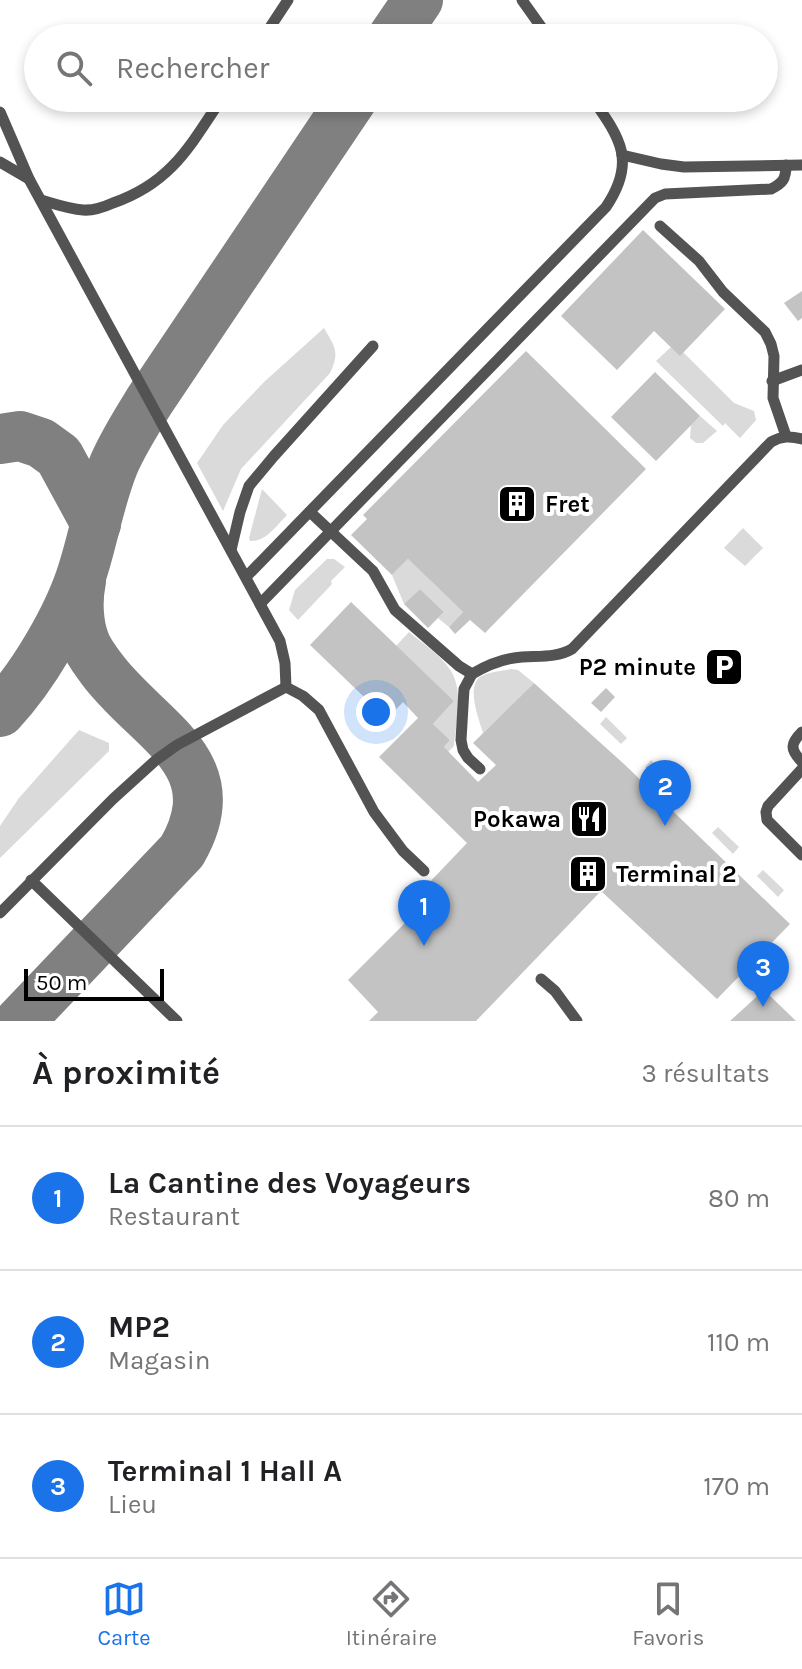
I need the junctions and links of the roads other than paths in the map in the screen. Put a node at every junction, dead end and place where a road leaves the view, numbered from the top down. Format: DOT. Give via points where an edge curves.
graph roads {
  1 [pos="288,0"];
  2 [pos="522,0"];
  3 [pos="272,24"];
  4 [pos="539,24"];
  5 [pos="0,112"];
  6 [pos="213,112"];
  7 [pos="601,112"];
  8 [pos="622,155"];
  9 [pos="0,162"];
  10 [pos="786,165"];
  11 [pos="802,165"];
  12 [pos="29,179"];
  13 [pos="41,200"];
  14 [pos="660,226"];
  15 [pos="373,346"];
  16 [pos="802,370"];
  17 [pos="772,381"];
  18 [pos="786,436"];
  19 [pos="802,439"];
  20 [pos="310,512"];
  21 [pos="330,531"];
  22 [pos="231,550"];
  23 [pos="246,577"];
  24 [pos="260,604"];
  25 [pos="472,674"];
  26 [pos="286,687"];
  27 [pos="802,732"];
  28 [pos="802,762"];
  29 [pos="480,769"];
  30 [pos="802,769"];
  31 [pos="802,855"];
  32 [pos="424,871"];
  33 [pos="31,880"];
  34 [pos="0,913"];
  35 [pos="541,979"];
  36 [pos="177,1021"];
  37 [pos="577,1021"];
  1 -- 3 [label="lane"];
  2 -- 4 [label="lane"];
  5 -- 12 [label="lane"];
  6 -- 13 [label="lane" via="169,171 124,200 86,210"];
  7 -- 8 [label="lane"];
  8 -- 10 [label="lane" via="684,167"];
  8 -- 20 [label="lane" via="622,173 606,207"];
  9 -- 12 [label="lane"];
  10 -- 11 [label="lane"];
  10 -- 21 [label="lane" via="786,177 771,189 655,198"];
  12 -- 13 [label="lane"];
  13 -- 22 [label="lane"];
  14 -- 17 [label="lane" via="765,332 774,356"];
  15 -- 22 [label="lane" via="249,486"];
  16 -- 17 [label="lane"];
  17 -- 18 [label="lane"];
  18 -- 19 [label="lane"];
  18 -- 25 [label="lane" via="771,442 572,649 510,659"];
  20 -- 21 [label="lane"];
  20 -- 23 [label="lane"];
  21 -- 24 [label="lane"];
  21 -- 25 [label="lane" via="373,571 395,610"];
  22 -- 23 [label="lane"];
  23 -- 24 [label="lane"];
  24 -- 26 [label="lane" via="280,641"];
  25 -- 29 [label="lane" via="464,689 461,740 468,758"];
  26 -- 32 [label="lane" via="319,710 374,812"];
  26 -- 33 [label="lane" via="156,760"];
  27 -- 28 [label="lane" via="793,742"];
  30 -- 31 [label="lane" via="766,812 767,820"];
  33 -- 34 [label="lane"];
  33 -- 36 [label="lane"];
  35 -- 37 [label="lane"];
}
